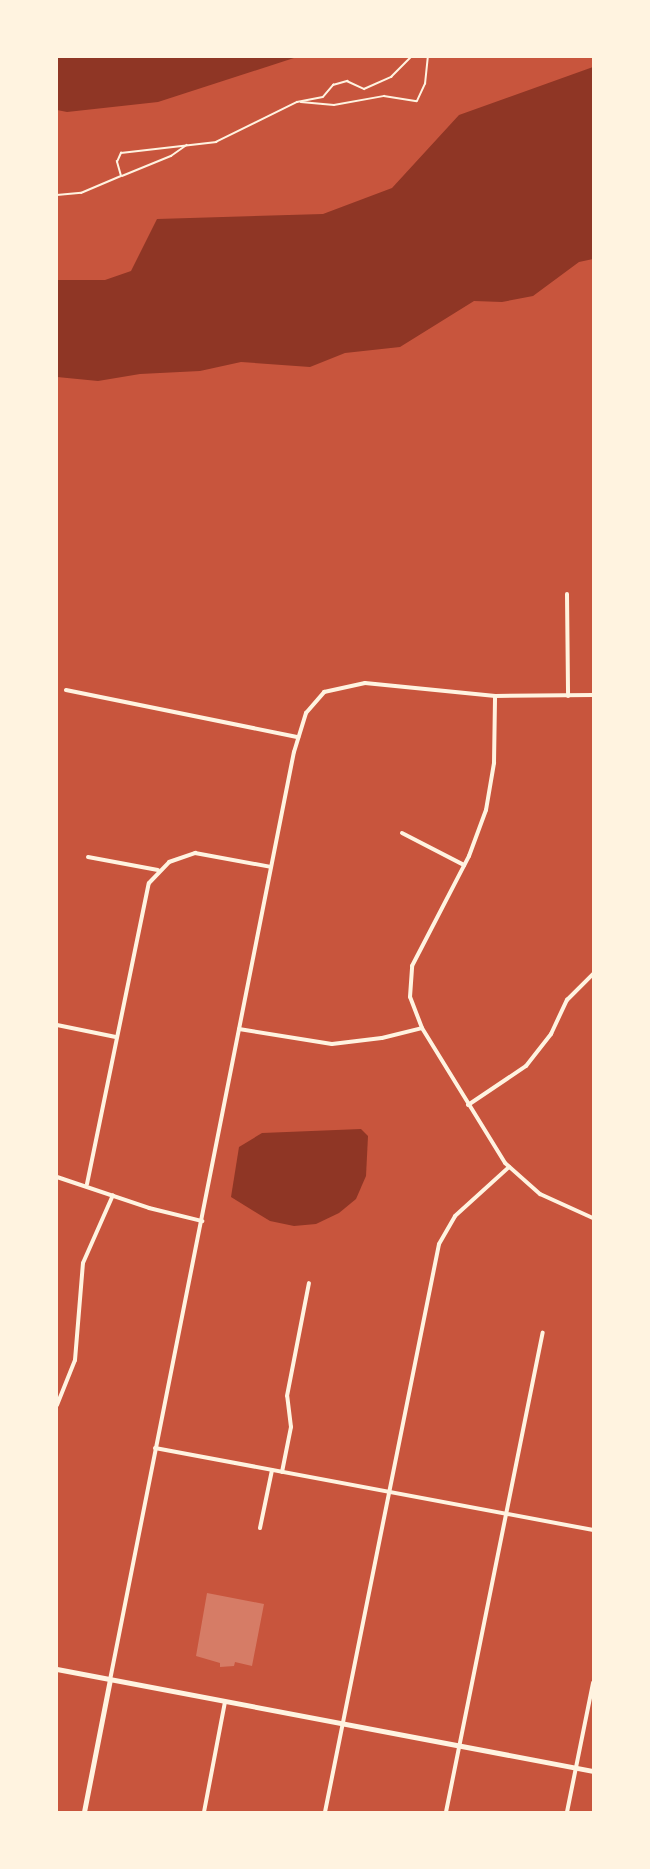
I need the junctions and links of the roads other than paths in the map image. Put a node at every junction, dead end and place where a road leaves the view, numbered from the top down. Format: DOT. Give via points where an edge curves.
graph roads {
  1 [pos="567,594"];
  2 [pos="66,690"];
  3 [pos="593,695"];
  4 [pos="495,696"];
  5 [pos="568,696"];
  6 [pos="298,737"];
  7 [pos="402,833"];
  8 [pos="88,857"];
  9 [pos="464,865"];
  10 [pos="272,867"];
  11 [pos="158,870"];
  12 [pos="593,974"];
  13 [pos="57,1025"];
  14 [pos="422,1028"];
  15 [pos="239,1029"];
  16 [pos="116,1037"];
  17 [pos="468,1105"];
  18 [pos="509,1167"];
  19 [pos="57,1177"];
  20 [pos="87,1184"];
  21 [pos="113,1195"];
  22 [pos="593,1218"];
  23 [pos="202,1221"];
  24 [pos="309,1283"];
  25 [pos="543,1333"];
  26 [pos="57,1405"];
  27 [pos="155,1448"];
  28 [pos="272,1470"];
  29 [pos="282,1472"];
  30 [pos="388,1492"];
  31 [pos="506,1514"];
  32 [pos="260,1528"];
  33 [pos="593,1530"];
  34 [pos="57,1669"];
  35 [pos="110,1680"];
  36 [pos="593,1683"];
  37 [pos="225,1702"];
  38 [pos="342,1724"];
  39 [pos="459,1745"];
  40 [pos="576,1768"];
  41 [pos="593,1771"];
  42 [pos="84,1812"];
  43 [pos="204,1812"];
  44 [pos="325,1812"];
  45 [pos="446,1812"];
  46 [pos="567,1812"];
  1 -- 5 [label="street"];
  2 -- 6 [label="street"];
  3 -- 5 [label="street"];
  4 -- 5 [label="street"];
  4 -- 6 [label="street" via="386,684 341,687 324,692 313,701"];
  4 -- 9 [label="street" via="491,787 478,834"];
  6 -- 10 [label="street"];
  7 -- 9 [label="street"];
  8 -- 11 [label="street"];
  9 -- 14 [label="street" via="412,966 410,997"];
  10 -- 11 [label="street" via="195,853"];
  10 -- 15 [label="street"];
  11 -- 16 [label="street" via="145,896"];
  12 -- 17 [label="street" via="567,1000 551,1034 526,1066"];
  13 -- 16 [label="street"];
  14 -- 15 [label="street" via="332,1044"];
  14 -- 17 [label="street"];
  15 -- 23 [label="street"];
  16 -- 20 [label="street"];
  17 -- 18 [label="street"];
  18 -- 22 [label="street" via="540,1194"];
  18 -- 30 [label="street" via="455,1216 439,1244"];
  19 -- 20 [label="street"];
  20 -- 21 [label="street"];
  21 -- 23 [label="street"];
  21 -- 26 [label="street" via="81,1268 75,1360"];
  23 -- 27 [label="street"];
  24 -- 29 [label="street" via="287,1396 291,1427"];
  25 -- 31 [label="street"];
  27 -- 28 [label="street"];
  27 -- 35 [label="street"];
  28 -- 29 [label="street"];
  28 -- 32 [label="street"];
  29 -- 30 [label="street"];
  30 -- 31 [label="street"];
  30 -- 38 [label="street"];
  31 -- 33 [label="street"];
  31 -- 39 [label="street"];
  34 -- 35 [label="street"];
  35 -- 37 [label="street"];
  35 -- 42 [label="street"];
  36 -- 40 [label="street"];
  37 -- 38 [label="street"];
  37 -- 43 [label="street"];
  38 -- 39 [label="street"];
  38 -- 44 [label="street"];
  39 -- 40 [label="street"];
  39 -- 45 [label="street"];
  40 -- 41 [label="street"];
  40 -- 46 [label="street"];
}
